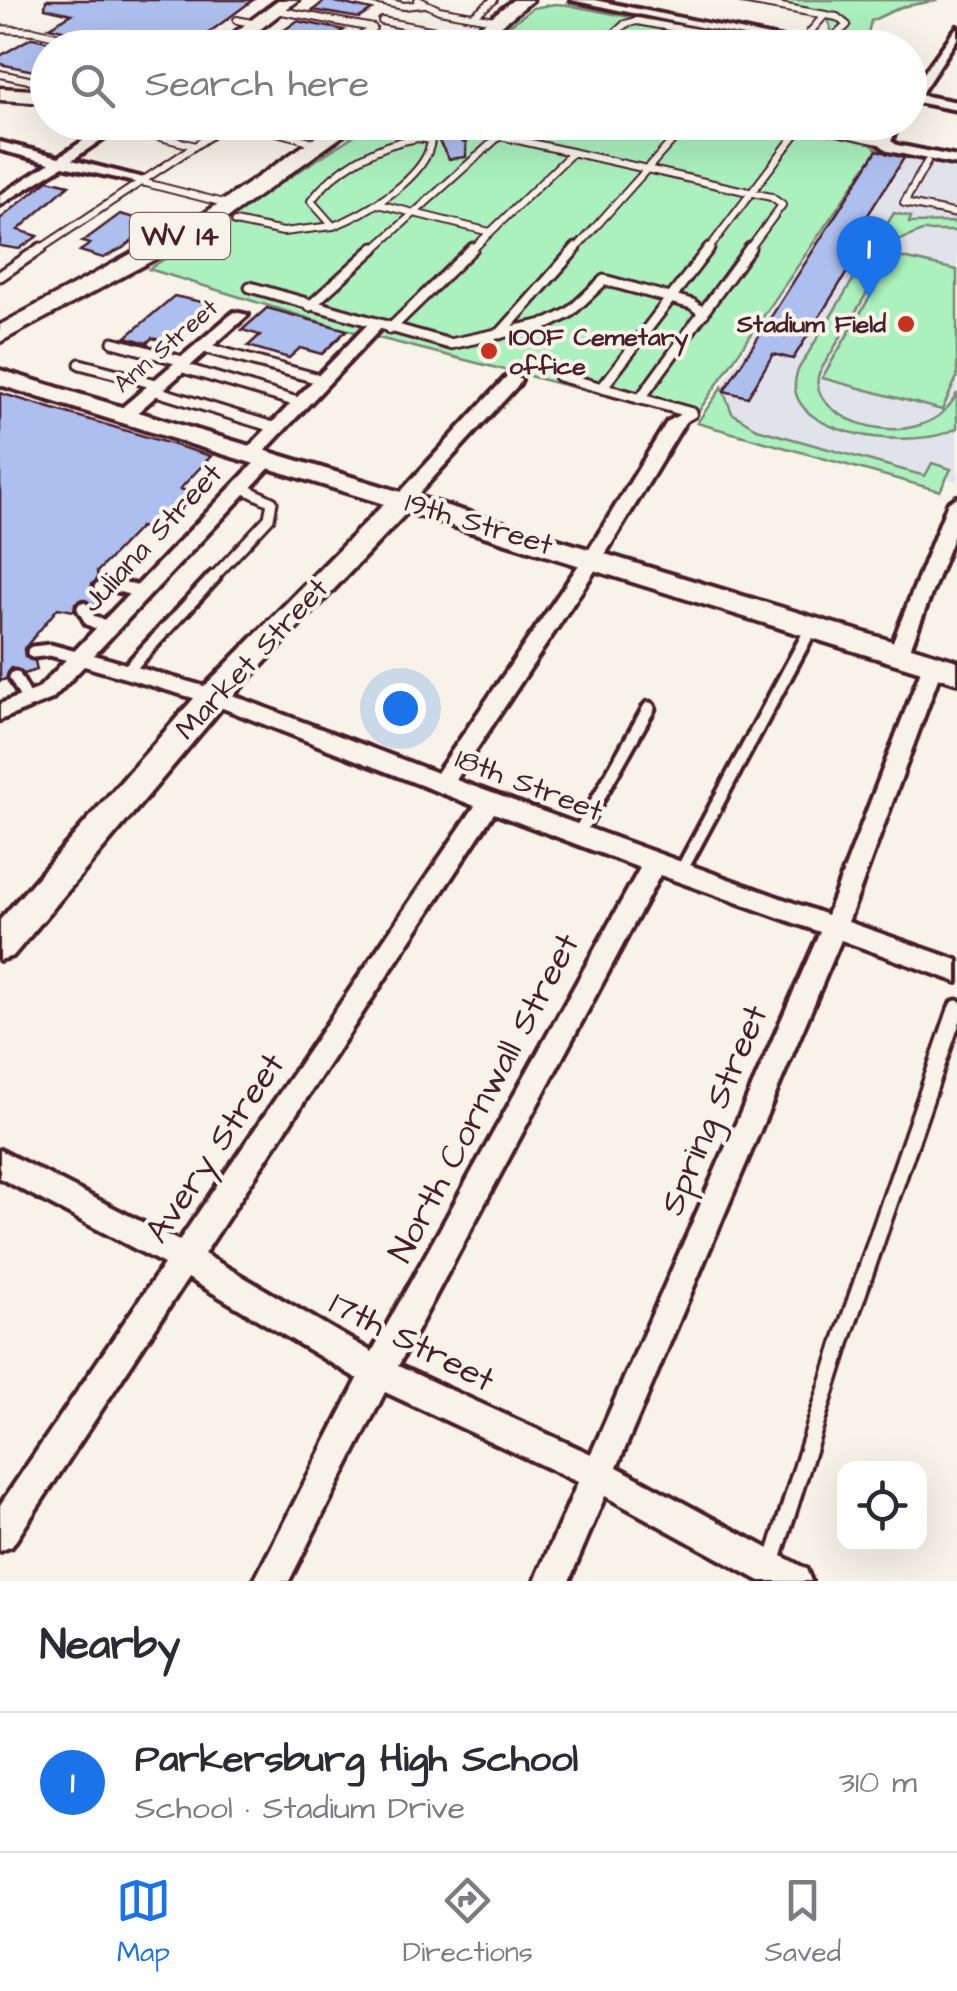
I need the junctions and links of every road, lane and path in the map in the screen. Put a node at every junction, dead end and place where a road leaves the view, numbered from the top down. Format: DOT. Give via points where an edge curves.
graph roads {
  1 [pos="374,0"];
  2 [pos="418,0"];
  3 [pos="468,0"];
  4 [pos="494,0"];
  5 [pos="524,0"];
  6 [pos="577,0"];
  7 [pos="742,0"];
  8 [pos="427,4"];
  9 [pos="283,5"];
  10 [pos="404,6"];
  11 [pos="452,12"];
  12 [pos="472,16"];
  13 [pos="824,16"];
  14 [pos="382,21"];
  15 [pos="500,21"];
  16 [pos="373,28"];
  17 [pos="0,29"];
  18 [pos="246,30"];
  19 [pos="370,30"];
  20 [pos="430,30"];
  21 [pos="487,30"];
  22 [pos="618,30"];
  23 [pos="689,30"];
  24 [pos="707,30"];
  25 [pos="812,30"];
  26 [pos="842,30"];
  27 [pos="957,30"];
  28 [pos="30,32"];
  29 [pos="18,33"];
  30 [pos="0,42"];
  31 [pos="952,44"];
  32 [pos="927,67"];
  33 [pos="0,74"];
  34 [pos="30,80"];
  35 [pos="0,94"];
  36 [pos="30,96"];
  37 [pos="927,101"];
  38 [pos="957,106"];
  39 [pos="94,140"];
  40 [pos="177,140"];
  41 [pos="199,140"];
  42 [pos="306,140"];
  43 [pos="327,140"];
  44 [pos="396,140"];
  45 [pos="431,140"];
  46 [pos="495,140"];
  47 [pos="518,140"];
  48 [pos="672,140"];
  49 [pos="792,140"];
  50 [pos="868,140"];
  51 [pos="889,140"];
  52 [pos="192,144"];
  53 [pos="321,144"];
  54 [pos="888,145"];
  55 [pos="0,146"];
  56 [pos="572,152"];
  57 [pos="62,161"];
  58 [pos="927,162"];
  59 [pos="957,162"];
  60 [pos="645,169"];
  61 [pos="138,181"];
  62 [pos="754,193"];
  63 [pos="0,202"];
  64 [pos="378,204"];
  65 [pos="414,212"];
  66 [pos="233,213"];
  67 [pos="957,214"];
  68 [pos="334,227"];
  69 [pos="490,232"];
  70 [pos="0,276"];
  71 [pos="250,287"];
  72 [pos="672,299"];
  73 [pos="310,306"];
  74 [pos="704,313"];
  75 [pos="240,314"];
  76 [pos="383,327"];
  77 [pos="500,334"];
  78 [pos="0,335"];
  79 [pos="113,342"];
  80 [pos="202,347"];
  81 [pos="80,364"];
  82 [pos="183,364"];
  83 [pos="558,376"];
  84 [pos="0,377"];
  85 [pos="323,380"];
  86 [pos="513,380"];
  87 [pos="156,387"];
  88 [pos="602,388"];
  89 [pos="640,399"];
  90 [pos="301,403"];
  91 [pos="124,414"];
  92 [pos="676,422"];
  93 [pos="276,428"];
  94 [pos="260,456"];
  95 [pos="241,486"];
  96 [pos="404,500"];
  97 [pos="957,503"];
  98 [pos="592,559"];
  99 [pos="100,588"];
  100 [pos="142,592"];
  101 [pos="83,608"];
  102 [pos="812,627"];
  103 [pos="108,628"];
  104 [pos="33,652"];
  105 [pos="898,654"];
  106 [pos="80,658"];
  107 [pos="945,669"];
  108 [pos="126,671"];
  109 [pos="14,677"];
  110 [pos="214,696"];
  111 [pos="28,701"];
  112 [pos="648,708"];
  113 [pos="0,712"];
  114 [pos="442,784"];
  115 [pos="490,803"];
  116 [pos="576,836"];
  117 [pos="667,868"];
  118 [pos="835,925"];
  119 [pos="0,944"];
  120 [pos="957,971"];
  121 [pos="957,1006"];
  122 [pos="0,1164"];
  123 [pos="186,1260"];
  124 [pos="378,1373"];
  125 [pos="598,1474"];
  126 [pos="0,1534"];
  127 [pos="782,1574"];
  128 [pos="271,1581"];
  129 [pos="552,1581"];
  1 -- 10 [label="lane"];
  2 -- 8 [label="lane"];
  3 -- 11 [label="lane"];
  4 -- 12 [label="lane"];
  5 -- 15 [label="main road"];
  6 -- 24 [label="street"];
  7 -- 13 [label="lane"];
  8 -- 10 [label="lane"];
  8 -- 11 [label="lane"];
  9 -- 16 [label="lane"];
  9 -- 18 [label="main road"];
  10 -- 14 [label="lane"];
  11 -- 12 [label="lane"];
  12 -- 15 [label="lane"];
  13 -- 25 [label="lane"];
  13 -- 26 [label="lane" via="847,25"];
  14 -- 16 [label="lane"];
  14 -- 20 [label="lane"];
  15 -- 21 [label="main road"];
  16 -- 19 [label="lane"];
  17 -- 29 [label="lane"];
  22 -- 23 [label="lane" via="637,21"];
  27 -- 31 [label="street"];
  28 -- 29 [label="lane"];
  29 -- 30 [label="lane"];
  31 -- 32 [label="street"];
  33 -- 34 [label="lane"];
  35 -- 36 [label="main road"];
  37 -- 38 [label="street"];
  39 -- 57 [label="street"];
  40 -- 52 [label="lane"];
  41 -- 52 [label="lane"];
  42 -- 53 [label="lane"];
  43 -- 53 [label="main road, WV 14"];
  44 -- 68 [label="lane" via="321,187 310,201"];
  45 -- 64 [label="lane" via="428,158"];
  46 -- 65 [label="lane"];
  47 -- 56 [label="lane"];
  48 -- 60 [label="lane"];
  49 -- 62 [label="lane"];
  50 -- 54 [label="lane"];
  51 -- 54 [label="street"];
  52 -- 61 [label="lane"];
  53 -- 66 [label="main road, WV 14"];
  54 -- 59 [label="street"];
  55 -- 57 [label="street"];
  56 -- 60 [label="lane"];
  56 -- 69 [label="lane"];
  57 -- 61 [label="street"];
  57 -- 63 [label="street"];
  58 -- 67 [label="lane" via="904,204"];
  60 -- 62 [label="lane"];
  60 -- 77 [label="lane"];
  61 -- 66 [label="lane"];
  61 -- 70 [label="lane"];
  62 -- 72 [label="lane"];
  62 -- 74 [label="lane" via="779,201 781,209"];
  64 -- 65 [label="lane"];
  64 -- 68 [label="lane"];
  65 -- 69 [label="lane"];
  65 -- 73 [label="lane"];
  66 -- 68 [label="lane" via="290,233"];
  66 -- 78 [label="main road, WV 14"];
  69 -- 76 [label="lane"];
  71 -- 73 [label="lane"];
  72 -- 74 [label="lane"];
  72 -- 77 [label="lane" via="604,280 563,321"];
  72 -- 88 [label="lane"];
  73 -- 76 [label="lane"];
  74 -- 89 [label="lane"];
  75 -- 80 [label="street, Ann Street"];
  76 -- 77 [label="lane" via="442,344 472,344"];
  76 -- 85 [label="street, Juliana Street"];
  79 -- 82 [label="lane"];
  80 -- 82 [label="street, Ann Street"];
  80 -- 85 [label="lane"];
  81 -- 87 [label="lane"];
  82 -- 87 [label="street, Ann Street"];
  82 -- 90 [label="lane"];
  83 -- 88 [label="lane"];
  84 -- 91 [label="street, 19th Street"];
  85 -- 90 [label="street, Juliana Street"];
  86 -- 96 [label="street, Market Street"];
  87 -- 91 [label="street, Ann Street"];
  87 -- 93 [label="lane"];
  88 -- 89 [label="lane"];
  89 -- 92 [label="lane" via="692,413"];
  90 -- 93 [label="street, Juliana Street"];
  91 -- 94 [label="street, 19th Street"];
  92 -- 98 [label="street"];
  93 -- 94 [label="street, Juliana Street"];
  94 -- 95 [label="street, Juliana Street"];
  94 -- 96 [label="street, 19th Street"];
  95 -- 100 [label="street, Juliana Street"];
  95 -- 108 [label="lane" via="272,502 269,518"];
  96 -- 98 [label="street, 19th Street"];
  96 -- 110 [label="street, Market Street"];
  97 -- 105 [label="street"];
  98 -- 102 [label="street, 19th Street"];
  98 -- 114 [label="street"];
  99 -- 100 [label="lane"];
  100 -- 103 [label="street, Juliana Street"];
  101 -- 103 [label="lane"];
  102 -- 105 [label="street, 19th Street"];
  102 -- 117 [label="lane"];
  103 -- 106 [label="street, Juliana Street"];
  104 -- 106 [label="lane"];
  105 -- 107 [label="street, 19th Street"];
  106 -- 108 [label="street, 18th Street"];
  106 -- 111 [label="street, Juliana Street" via="45,694"];
  107 -- 118 [label="street, Spring Street"];
  108 -- 110 [label="street, 18th Street"];
  109 -- 111 [label="lane"];
  110 -- 114 [label="street, 18th Street"];
  110 -- 119 [label="street, Market Street"];
  111 -- 113 [label="street, Juliana Street"];
  112 -- 116 [label="lane"];
  114 -- 115 [label="street, 18th Street"];
  115 -- 116 [label="street, 18th Street"];
  115 -- 123 [label="street, Avery Street"];
  116 -- 117 [label="street, 18th Street"];
  117 -- 118 [label="street, 18th Street"];
  117 -- 124 [label="street, North Cornwall Street"];
  118 -- 120 [label="street, 18th Street"];
  118 -- 125 [label="street, Spring Street"];
  121 -- 127 [label="lane" via="843,1337"];
  122 -- 123 [label="street, 17th Street"];
  123 -- 124 [label="street, 17th Street"];
  123 -- 126 [label="street, Avery Street"];
  124 -- 125 [label="street, 17th Street"];
  124 -- 128 [label="street, North Cornwall Street"];
  125 -- 127 [label="street, 17th Street"];
  125 -- 129 [label="street, Spring Street"];
}
